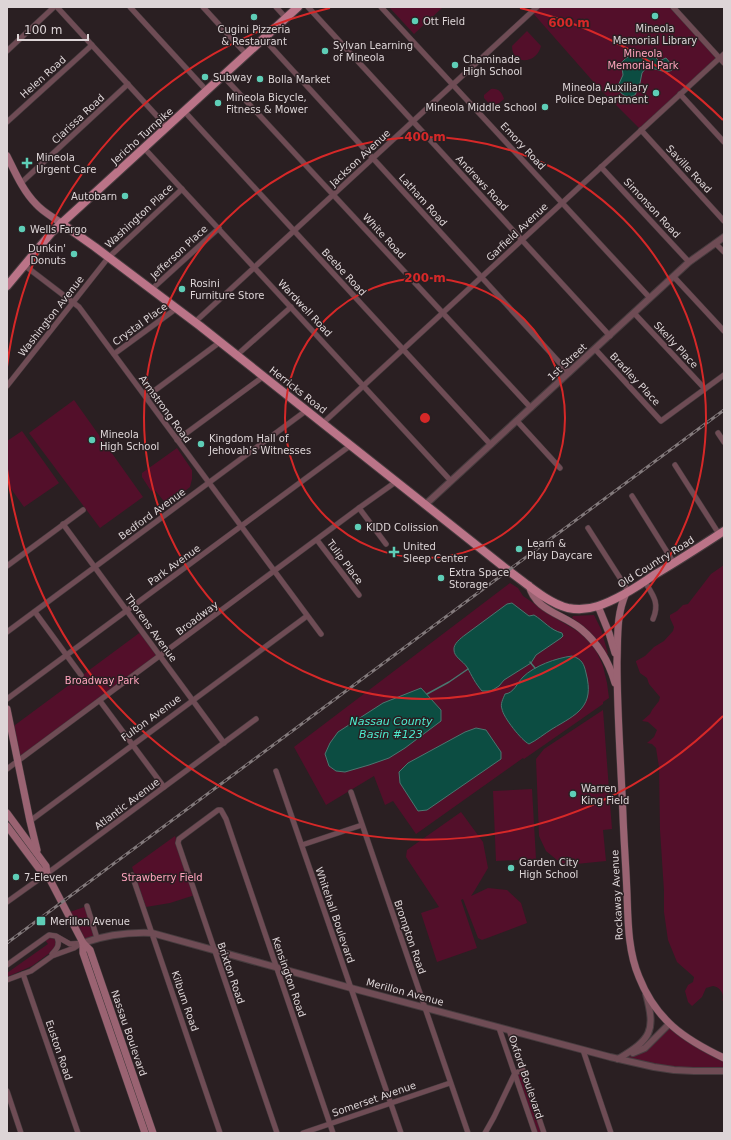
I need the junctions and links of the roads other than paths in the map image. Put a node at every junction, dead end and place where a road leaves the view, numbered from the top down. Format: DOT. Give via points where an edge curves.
graph roads {
  1 [pos="56,7"];
  2 [pos="130,7"];
  3 [pos="203,7"];
  4 [pos="276,7"];
  5 [pos="298,7"];
  6 [pos="308,7"];
  7 [pos="381,7"];
  8 [pos="527,7"];
  9 [pos="538,7"];
  10 [pos="673,7"];
  11 [pos="532,12"];
  12 [pos="286,18"];
  13 [pos="264,39"];
  14 [pos="92,45"];
  15 [pos="7,51"];
  16 [pos="246,54"];
  17 [pos="724,54"];
  18 [pos="719,58"];
  19 [pos="724,63"];
  20 [pos="223,76"];
  21 [pos="128,84"];
  22 [pos="453,84"];
  23 [pos="207,91"];
  24 [pos="680,94"];
  25 [pos="184,111"];
  26 [pos="7,122"];
  27 [pos="413,122"];
  28 [pos="167,127"];
  29 [pos="641,130"];
  30 [pos="724,142"];
  31 [pos="144,148"];
  32 [pos="7,156"];
  33 [pos="373,158"];
  34 [pos="601,167"];
  35 [pos="21,183"];
  36 [pos="182,188"];
  37 [pos="334,195"];
  38 [pos="562,203"];
  39 [pos="724,221"];
  40 [pos="61,224"];
  41 [pos="219,228"];
  42 [pos="294,231"];
  43 [pos="724,237"];
  44 [pos="522,240"];
  45 [pos="716,243"];
  46 [pos="724,252"];
  47 [pos="108,258"];
  48 [pos="689,262"];
  49 [pos="24,265"];
  50 [pos="255,267"];
  51 [pos="482,277"];
  52 [pos="674,277"];
  53 [pos="7,286"];
  54 [pos="152,289"];
  55 [pos="650,298"];
  56 [pos="73,302"];
  57 [pos="291,307"];
  58 [pos="177,308"];
  59 [pos="442,313"];
  60 [pos="634,313"];
  61 [pos="195,322"];
  62 [pos="724,331"];
  63 [pos="610,336"];
  64 [pos="220,342"];
  65 [pos="403,349"];
  66 [pos="595,349"];
  67 [pos="114,354"];
  68 [pos="238,355"];
  69 [pos="569,373"];
  70 [pos="724,375"];
  71 [pos="264,376"];
  72 [pos="364,385"];
  73 [pos="7,386"];
  74 [pos="705,389"];
  75 [pos="146,397"];
  76 [pos="531,408"];
  77 [pos="307,410"];
  78 [pos="517,421"];
  79 [pos="323,423"];
  80 [pos="718,433"];
  81 [pos="177,440"];
  82 [pos="724,442"];
  83 [pos="491,444"];
  84 [pos="351,445"];
  85 [pos="675,465"];
  86 [pos="560,468"];
  87 [pos="397,481"];
  88 [pos="451,481"];
  89 [pos="209,483"];
  90 [pos="632,496"];
  91 [pos="426,504"];
  92 [pos="358,508"];
  93 [pos="83,510"];
  94 [pos="63,524"];
  95 [pos="241,526"];
  96 [pos="588,528"];
  97 [pos="722,533"];
  98 [pos="317,540"];
  99 [pos="386,544"];
  100 [pos="674,563"];
  101 [pos="7,566"];
  102 [pos="95,567"];
  103 [pos="274,571"];
  104 [pos="645,582"];
  105 [pos="528,585"];
  106 [pos="627,592"];
  107 [pos="359,595"];
  108 [pos="598,606"];
  109 [pos="127,610"];
  110 [pos="35,612"];
  111 [pos="307,616"];
  112 [pos="654,619"];
  113 [pos="7,632"];
  114 [pos="321,634"];
  115 [pos="66,655"];
  116 [pos="160,656"];
  117 [pos="617,666"];
  118 [pos="81,675"];
  119 [pos="617,690"];
  120 [pos="7,699"];
  121 [pos="193,700"];
  122 [pos="100,701"];
  123 [pos="7,709"];
  124 [pos="256,720"];
  125 [pos="224,743"];
  126 [pos="132,745"];
  127 [pos="18,761"];
  128 [pos="7,770"];
  129 [pos="276,771"];
  130 [pos="164,787"];
  131 [pos="351,792"];
  132 [pos="7,813"];
  133 [pos="30,821"];
  134 [pos="197,825"];
  135 [pos="362,825"];
  136 [pos="7,826"];
  137 [pos="13,833"];
  138 [pos="302,845"];
  139 [pos="38,854"];
  140 [pos="47,874"];
  141 [pos="132,875"];
  142 [pos="7,902"];
  143 [pos="87,906"];
  144 [pos="152,933"];
  145 [pos="56,936"];
  146 [pos="97,938"];
  147 [pos="83,943"];
  148 [pos="214,951"];
  149 [pos="49,958"];
  150 [pos="7,965"];
  151 [pos="277,968"];
  152 [pos="23,974"];
  153 [pos="7,980"];
  154 [pos="351,988"];
  155 [pos="644,988"];
  156 [pos="425,1008"];
  157 [pos="669,1024"];
  158 [pos="499,1028"];
  159 [pos="509,1030"];
  160 [pos="583,1050"];
  161 [pos="724,1058"];
  162 [pos="618,1059"];
  163 [pos="523,1070"];
  164 [pos="724,1071"];
  165 [pos="515,1073"];
  166 [pos="450,1083"];
  167 [pos="7,1091"];
  168 [pos="390,1103"];
  169 [pos="330,1124"];
  170 [pos="21,1133"];
  171 [pos="78,1133"];
  172 [pos="145,1133"];
  173 [pos="153,1133"];
  174 [pos="220,1133"];
  175 [pos="277,1133"];
  176 [pos="303,1133"];
  177 [pos="333,1133"];
  178 [pos="400,1133"];
  179 [pos="468,1133"];
  180 [pos="484,1133"];
  181 [pos="535,1133"];
  182 [pos="544,1133"];
  183 [pos="611,1133"];
  1 -- 14 [label="street"];
  1 -- 15 [label="street"];
  2 -- 23 [label="street"];
  3 -- 16 [label="street"];
  4 -- 12 [label="street"];
  5 -- 12 [label="main road, Jericho Turnpike"];
  6 -- 27 [label="street, Andrews Road"];
  7 -- 22 [label="street, Emory Road"];
  8 -- 11 [label="street"];
  9 -- 11 [label="street, Jackson Avenue"];
  10 -- 18 [label="street"];
  11 -- 22 [label="street, Jackson Avenue"];
  12 -- 13 [label="main road, Jericho Turnpike"];
  13 -- 16 [label="main road, Jericho Turnpike"];
  13 -- 33 [label="street, Latham Road"];
  14 -- 21 [label="street"];
  14 -- 26 [label="street, Helen Road"];
  16 -- 20 [label="main road, Jericho Turnpike"];
  17 -- 18 [label="street, Garfield Avenue"];
  18 -- 19 [label="street"];
  18 -- 24 [label="street, Garfield Avenue"];
  20 -- 23 [label="main road, Jericho Turnpike"];
  20 -- 37 [label="street, White Road"];
  21 -- 28 [label="street"];
  21 -- 35 [label="street, Clarissa Road"];
  22 -- 27 [label="street, Jackson Avenue"];
  22 -- 38 [label="street, Emory Road"];
  23 -- 25 [label="main road, Jericho Turnpike"];
  24 -- 29 [label="street, Garfield Avenue"];
  24 -- 30 [label="street"];
  25 -- 28 [label="main road, Jericho Turnpike"];
  25 -- 42 [label="street, Beebe Road"];
  27 -- 33 [label="street, Jackson Avenue"];
  27 -- 44 [label="street, Andrews Road"];
  28 -- 31 [label="main road, Jericho Turnpike"];
  29 -- 34 [label="street, Garfield Avenue"];
  29 -- 39 [label="street, Saville Road"];
  31 -- 36 [label="street, Wardwell Road"];
  31 -- 40 [label="main road, Jericho Turnpike"];
  32 -- 35 [label="main road, Herricks Road"];
  33 -- 37 [label="street, Jackson Avenue"];
  33 -- 51 [label="street, Latham Road"];
  34 -- 38 [label="street, Garfield Avenue"];
  34 -- 48 [label="street, Simonson Road"];
  35 -- 40 [label="main road, Herricks Road" via="36,205"];
  36 -- 41 [label="street, Wardwell Road"];
  36 -- 47 [label="street, Washington Place"];
  37 -- 42 [label="street, Jackson Avenue"];
  37 -- 59 [label="street, White Road"];
  38 -- 44 [label="street, Garfield Avenue"];
  38 -- 55 [label="street, Emory Road"];
  40 -- 47 [label="main road, Herricks Road"];
  40 -- 49 [label="main road, Jericho Turnpike" via="48,235"];
  41 -- 50 [label="street, Wardwell Road"];
  41 -- 54 [label="street, Jefferson Place"];
  42 -- 50 [label="street, Jackson Avenue"];
  42 -- 65 [label="street, Beebe Road"];
  43 -- 45 [label="street, 1st Street"];
  44 -- 51 [label="street, Garfield Avenue"];
  44 -- 63 [label="street, Andrews Road"];
  45 -- 46 [label="street"];
  45 -- 48 [label="street, 1st Street"];
  47 -- 54 [label="main road, Herricks Road"];
  47 -- 56 [label="street, Washington Avenue"];
  48 -- 52 [label="street, 1st Street"];
  49 -- 53 [label="main road, Jericho Turnpike"];
  49 -- 56 [label="street, Armstrong Road"];
  50 -- 57 [label="street, Wardwell Road"];
  50 -- 61 [label="street, Jackson Avenue"];
  51 -- 59 [label="street, Garfield Avenue"];
  51 -- 69 [label="street, Latham Road"];
  52 -- 55 [label="street, 1st Street"];
  52 -- 62 [label="street"];
  54 -- 58 [label="main road, Herricks Road"];
  55 -- 60 [label="street, 1st Street"];
  56 -- 67 [label="street, Armstrong Road"];
  56 -- 73 [label="street, Washington Avenue"];
  57 -- 68 [label="street"];
  57 -- 72 [label="street, Wardwell Road"];
  58 -- 61 [label="main road, Herricks Road"];
  58 -- 67 [label="street, Crystal Place"];
  59 -- 65 [label="street, Garfield Avenue"];
  59 -- 76 [label="street, White Road"];
  60 -- 63 [label="street, 1st Street"];
  60 -- 74 [label="street, Skelly Place"];
  61 -- 64 [label="main road, Herricks Road"];
  63 -- 66 [label="street, 1st Street"];
  64 -- 68 [label="main road, Herricks Road"];
  64 -- 75 [label="street"];
  65 -- 72 [label="street, Garfield Avenue"];
  65 -- 83 [label="street, Beebe Road"];
  66 -- 69 [label="street, 1st Street"];
  66 -- 74 [label="street, Bradley Place" via="661,421"];
  67 -- 75 [label="street, Armstrong Road"];
  68 -- 71 [label="main road, Herricks Road"];
  69 -- 76 [label="street, 1st Street"];
  70 -- 74 [label="street"];
  71 -- 77 [label="main road, Herricks Road"];
  71 -- 81 [label="street"];
  72 -- 79 [label="street, Garfield Avenue"];
  72 -- 88 [label="street, Wardwell Road"];
  75 -- 81 [label="street, Armstrong Road"];
  76 -- 78 [label="street, 1st Street"];
  77 -- 79 [label="main road, Herricks Road"];
  77 -- 89 [label="street, Bedford Avenue"];
  78 -- 83 [label="street, 1st Street"];
  78 -- 86 [label="street"];
  79 -- 84 [label="main road, Herricks Road"];
  80 -- 82 [label="street"];
  81 -- 89 [label="street, Armstrong Road"];
  83 -- 88 [label="street, 1st Street"];
  84 -- 87 [label="main road, Herricks Road"];
  84 -- 95 [label="street, Park Avenue"];
  85 -- 97 [label="street"];
  87 -- 91 [label="main road, Herricks Road"];
  87 -- 92 [label="street, Broadway"];
  88 -- 91 [label="street, 1st Street"];
  89 -- 95 [label="street, Armstrong Road"];
  89 -- 102 [label="street, Bedford Avenue"];
  90 -- 100 [label="street"];
  91 -- 105 [label="main road, Herricks Road"];
  92 -- 98 [label="street, Broadway"];
  92 -- 99 [label="street"];
  93 -- 94 [label="street"];
  94 -- 101 [label="street"];
  94 -- 102 [label="street, Thorens Avenue"];
  95 -- 103 [label="street, Armstrong Road"];
  95 -- 109 [label="street, Park Avenue"];
  96 -- 106 [label="street"];
  97 -- 100 [label="main road, Old Country Road"];
  98 -- 103 [label="street, Broadway"];
  98 -- 107 [label="street, Tulip Place"];
  100 -- 104 [label="main road, Old Country Road"];
  102 -- 109 [label="street, Thorens Avenue"];
  102 -- 110 [label="street, Bedford Avenue"];
  103 -- 111 [label="street, Armstrong Road"];
  103 -- 116 [label="street, Broadway"];
  104 -- 106 [label="main road, Old Country Road"];
  104 -- 112 [label="street" via="656,604"];
  105 -- 108 [label="main road, Herricks Road" via="549,600 567,608"];
  105 -- 119 [label="main road, Rockaway Avenue" via="537,602 580,628 596,644 612,672"];
  106 -- 108 [label="main road, Old Country Road"];
  106 -- 117 [label="main road, Rockaway Avenue" via="618,626"];
  108 -- 117 [label="main road, Rockaway Avenue" via="612,642"];
  109 -- 115 [label="street, Park Avenue"];
  109 -- 116 [label="street, Thorens Avenue"];
  110 -- 113 [label="street, Bedford Avenue"];
  110 -- 115 [label="street"];
  111 -- 114 [label="street, Armstrong Road"];
  111 -- 121 [label="street, Fulton Avenue"];
  115 -- 118 [label="street"];
  115 -- 120 [label="street, Park Avenue"];
  116 -- 121 [label="street, Thorens Avenue"];
  116 -- 122 [label="street, Broadway"];
  117 -- 119 [label="main road, Rockaway Avenue"];
  119 -- 155 [label="main road, Rockaway Avenue" via="630,943 633,961"];
  121 -- 125 [label="street, Thorens Avenue"];
  121 -- 126 [label="street, Fulton Avenue"];
  122 -- 126 [label="street"];
  122 -- 127 [label="street, Broadway"];
  123 -- 127 [label="main road"];
  124 -- 125 [label="street, Atlantic Avenue"];
  125 -- 130 [label="street, Atlantic Avenue"];
  126 -- 130 [label="street"];
  126 -- 133 [label="street, Fulton Avenue"];
  127 -- 128 [label="street, Broadway"];
  127 -- 133 [label="main road"];
  129 -- 138 [label="street, Whitehall Boulevard"];
  130 -- 140 [label="street, Atlantic Avenue"];
  131 -- 135 [label="street, Brompton Road"];
  132 -- 137 [label="main road, Nassau Boulevard"];
  133 -- 137 [label="main road, Fulton Avenue"];
  133 -- 139 [label="main road"];
  134 -- 148 [label="street, Brixton Road" via="179,839 178,843"];
  134 -- 151 [label="street, Kensington Road" via="218,810 223,813"];
  135 -- 138 [label="street"];
  135 -- 156 [label="street, Brompton Road"];
  136 -- 137 [label="main road, Nassau Boulevard"];
  137 -- 139 [label="main road, Nassau Boulevard"];
  137 -- 140 [label="main road, Nassau Boulevard" via="40,870"];
  138 -- 154 [label="street, Whitehall Boulevard"];
  139 -- 140 [label="main road, Nassau Boulevard" via="46,866"];
  140 -- 142 [label="street, Atlantic Avenue"];
  140 -- 147 [label="main road, Nassau Boulevard"];
  141 -- 144 [label="street, Kilburn Road"];
  143 -- 146 [label="street"];
  144 -- 146 [label="street, Merillon Avenue" via="126,933"];
  144 -- 148 [label="street, Merillon Avenue"];
  144 -- 174 [label="street, Kilburn Road"];
  145 -- 147 [label="street, Merillon Avenue" via="70,944"];
  145 -- 149 [label="street, Merillon Avenue" via="57,950"];
  145 -- 150 [label="street" via="47,936"];
  146 -- 147 [label="street, Merillon Avenue"];
  147 -- 149 [label="street, Merillon Avenue"];
  147 -- 172 [label="main road, Nassau Boulevard" via="83,954"];
  147 -- 173 [label="main road, Nassau Boulevard" via="90,950"];
  148 -- 151 [label="street, Merillon Avenue"];
  148 -- 175 [label="street, Brixton Road"];
  149 -- 152 [label="street, Merillon Avenue"];
  151 -- 154 [label="street, Merillon Avenue"];
  151 -- 169 [label="street, Kensington Road"];
  152 -- 153 [label="street, Merillon Avenue"];
  152 -- 171 [label="street, Euston Road"];
  154 -- 156 [label="street, Merillon Avenue"];
  154 -- 168 [label="street, Whitehall Boulevard"];
  155 -- 157 [label="main road, Rockaway Avenue"];
  155 -- 162 [label="street" via="651,1017 646,1039"];
  156 -- 158 [label="street, Merillon Avenue"];
  156 -- 166 [label="street, Brompton Road"];
  157 -- 161 [label="main road, Rockaway Avenue" via="699,1046"];
  157 -- 162 [label="street" via="645,1048"];
  158 -- 159 [label="street, Merillon Avenue"];
  158 -- 165 [label="street, Oxford Boulevard"];
  159 -- 160 [label="street, Merillon Avenue"];
  159 -- 163 [label="street, Oxford Boulevard"];
  160 -- 162 [label="street, Merillon Avenue"];
  160 -- 183 [label="street"];
  162 -- 164 [label="street, Merillon Avenue" via="674,1070"];
  163 -- 165 [label="street"];
  163 -- 182 [label="street, Oxford Boulevard"];
  165 -- 180 [label="street"];
  165 -- 181 [label="street, Oxford Boulevard"];
  166 -- 168 [label="street, Somerset Avenue"];
  166 -- 179 [label="street, Brompton Road"];
  167 -- 170 [label="street"];
  168 -- 169 [label="street, Somerset Avenue"];
  168 -- 178 [label="street, Whitehall Boulevard"];
  169 -- 176 [label="street, Somerset Avenue"];
  169 -- 177 [label="street, Kensington Road"];
}
